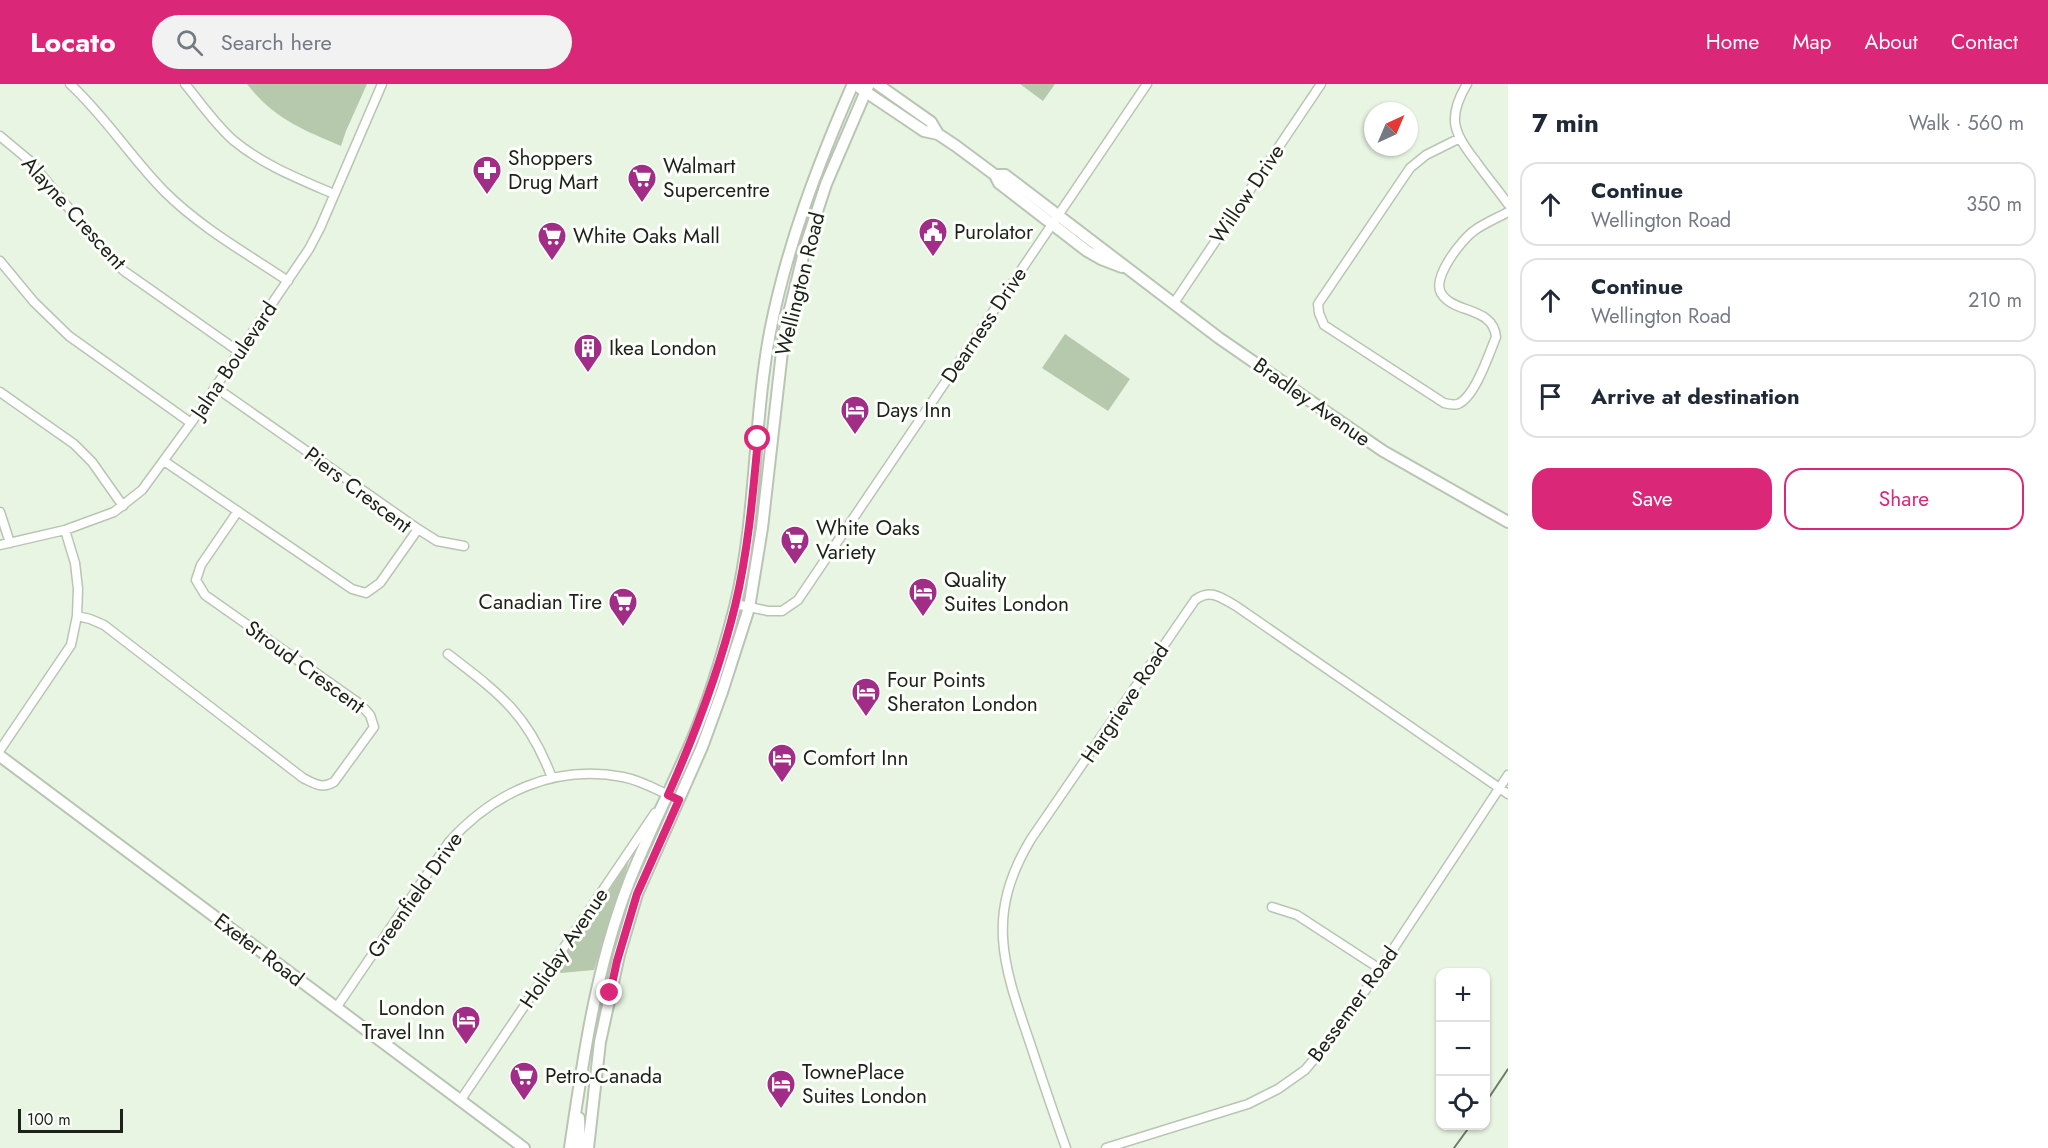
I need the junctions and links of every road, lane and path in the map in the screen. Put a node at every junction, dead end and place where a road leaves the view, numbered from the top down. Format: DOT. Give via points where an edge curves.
graph roads {
  1 [pos="70,84"];
  2 [pos="184,84"];
  3 [pos="381,84"];
  4 [pos="853,84"];
  5 [pos="876,84"];
  6 [pos="1147,84"];
  7 [pos="1321,84"];
  8 [pos="1467,84"];
  9 [pos="867,88"];
  10 [pos="938,134"];
  11 [pos="0,136"];
  12 [pos="1458,139"];
  13 [pos="334,194"];
  14 [pos="1508,204"];
  15 [pos="1508,212"];
  16 [pos="1055,220"];
  17 [pos="0,261"];
  18 [pos="288,281"];
  19 [pos="1174,303"];
  20 [pos="772,326"];
  21 [pos="786,328"];
  22 [pos="238,351"];
  23 [pos="215,387"];
  24 [pos="0,392"];
  25 [pos="191,423"];
  26 [pos="164,461"];
  27 [pos="123,506"];
  28 [pos="238,511"];
  29 [pos="0,512"];
  30 [pos="1508,522"];
  31 [pos="418,529"];
  32 [pos="65,530"];
  33 [pos="5,544"];
  34 [pos="464,546"];
  35 [pos="735,604"];
  36 [pos="749,608"];
  37 [pos="77,616"];
  38 [pos="448,654"];
  39 [pos="0,750"];
  40 [pos="0,756"];
  41 [pos="1508,775"];
  42 [pos="552,778"];
  43 [pos="1499,788"];
  44 [pos="1508,794"];
  45 [pos="668,795"];
  46 [pos="679,800"];
  47 [pos="1272,907"];
  48 [pos="1380,969"];
  49 [pos="336,1008"];
  50 [pos="579,1084"];
  51 [pos="460,1101"];
  52 [pos="522,1146"];
  53 [pos="532,1148"];
  54 [pos="570,1148"];
  55 [pos="580,1148"];
  56 [pos="588,1148"];
  57 [pos="1066,1148"];
  58 [pos="1106,1148"];
  1 -- 18 [label="street" via="179,206"];
  2 -- 13 [label="street" via="232,139 278,170"];
  3 -- 13 [label="street, Jalna Boulevard"];
  4 -- 9 [label="main road, Bradley Avenue"];
  4 -- 20 [label="main road, Wellington Road" via="790,246"];
  5 -- 10 [label="main road, Bradley Avenue" via="931,122"];
  6 -- 16 [label="street, Dearness Drive"];
  7 -- 19 [label="street, Willow Drive"];
  8 -- 12 [label="street" via="1458,99 1454,120"];
  9 -- 10 [label="main road, Bradley Avenue" via="924,131"];
  9 -- 21 [label="main road, Wellington Road" via="826,184 805,248"];
  10 -- 16 [label="main road, Bradley Avenue" via="995,175 999,183"];
  11 -- 22 [label="street, Alayne Crescent" via="30,161 124,271"];
  12 -- 14 [label="street"];
  12 -- 15 [label="street" via="1410,168 1318,304 1324,325 1444,404 1456,405 1472,391 1496,330 1490,320 1447,299 1439,283 1452,255 1474,231"];
  13 -- 18 [label="street, Jalna Boulevard" via="309,249"];
  16 -- 19 [label="main road, Bradley Avenue" via="1101,259 1125,268"];
  16 -- 36 [label="street, Dearness Drive" via="798,600 782,611"];
  17 -- 25 [label="street" via="69,336"];
  18 -- 22 [label="street, Jalna Boulevard"];
  19 -- 30 [label="main road, Bradley Avenue" via="1383,451"];
  20 -- 21 [label="main road"];
  20 -- 35 [label="main road, Wellington Road"];
  21 -- 36 [label="main road, Wellington Road"];
  22 -- 23 [label="street, Jalna Boulevard"];
  23 -- 25 [label="street, Jalna Boulevard"];
  23 -- 31 [label="street, Piers Crescent"];
  24 -- 27 [label="street" via="74,444"];
  25 -- 26 [label="street, Jalna Boulevard"];
  26 -- 27 [label="street, Jalna Boulevard" via="142,490"];
  26 -- 28 [label="street, Piers Crescent"];
  27 -- 32 [label="street, Jalna Boulevard"];
  28 -- 31 [label="street, Piers Crescent" via="352,589 366,594 380,583"];
  28 -- 37 [label="street, Stroud Crescent" via="201,565 196,580 204,595 360,704 370,715 374,727 334,782 319,786 303,778 104,625"];
  29 -- 33 [label="street"];
  31 -- 34 [label="street" via="437,541"];
  32 -- 33 [label="street, Jalna Boulevard"];
  32 -- 37 [label="street" via="75,563"];
  35 -- 36 [label="street, Dearness Drive"];
  35 -- 45 [label="main road, Wellington Road" via="699,722"];
  36 -- 46 [label="main road, Wellington Road" via="710,725"];
  37 -- 39 [label="street" via="71,645"];
  38 -- 42 [label="street" via="513,708 541,750"];
  40 -- 49 [label="main road, Exeter Road"];
  41 -- 43 [label="street, Bessemer Road"];
  42 -- 45 [label="street, Greenfield Drive" via="582,774 623,777"];
  42 -- 49 [label="street, Greenfield Drive" via="514,790 465,824 442,851"];
  43 -- 44 [label="street, Hargrieve Road"];
  43 -- 48 [label="street, Bessemer Road"];
  43 -- 57 [label="street, Hargrieve Road" via="1236,606 1214,594 1203,594 1195,600 1031,839 1006,897 1002,934 1007,972"];
  45 -- 46 [label="street, Greenfield Drive"];
  45 -- 50 [label="main road, Wellington Road" via="629,884 605,958"];
  45 -- 51 [label="street, Holiday Avenue"];
  46 -- 56 [label="main road, Wellington Road" via="637,894 617,961 600,1042"];
  47 -- 48 [label="street" via="1297,915"];
  48 -- 58 [label="street, Bessemer Road" via="1322,1051 1288,1083 1248,1104"];
  49 -- 51 [label="main road, Exeter Road"];
  50 -- 54 [label="main road, Wellington Road"];
  50 -- 55 [label="main road"];
  51 -- 52 [label="main road, Exeter Road"];
  52 -- 53 [label="main road, Exeter Road"];
}
